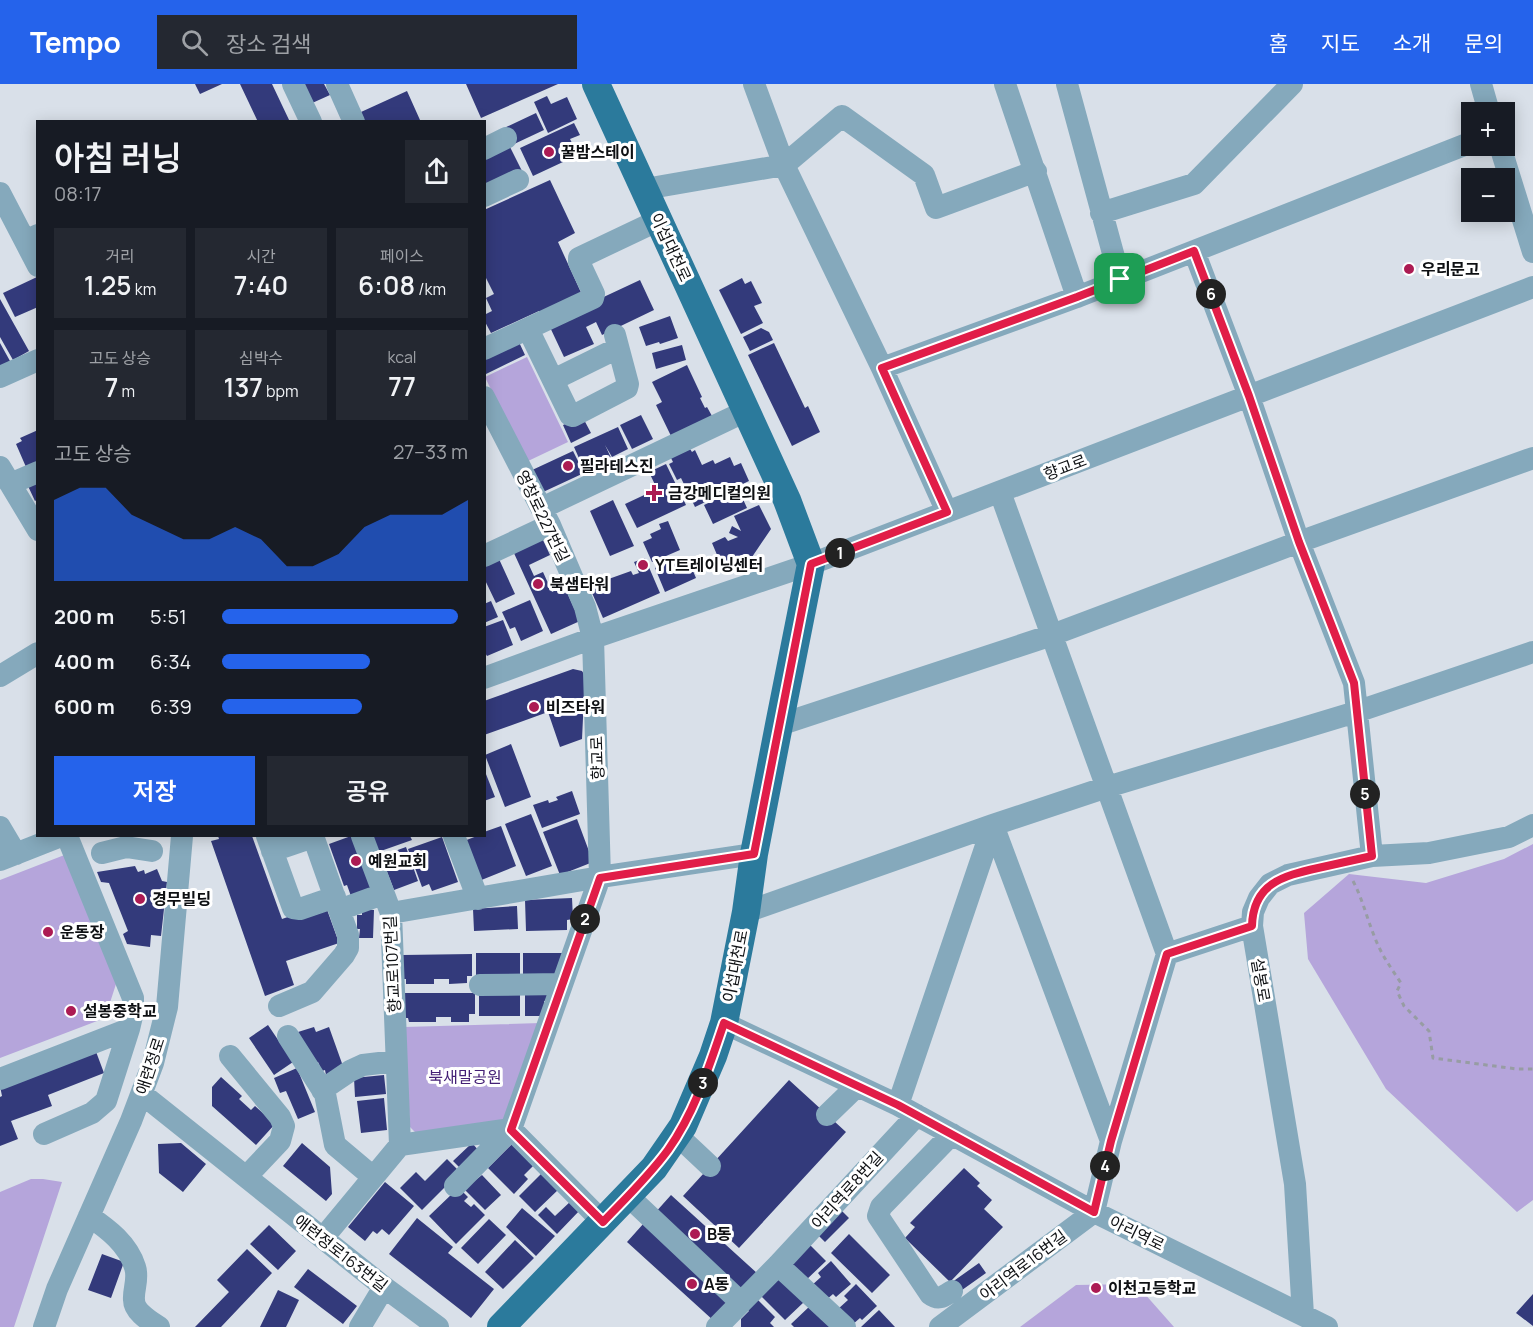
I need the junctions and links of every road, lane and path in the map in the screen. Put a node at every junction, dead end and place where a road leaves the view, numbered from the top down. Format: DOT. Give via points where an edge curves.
graph roads {
  1 [pos="293,84"];
  2 [pos="337,84"];
  3 [pos="596,84"];
  4 [pos="1005,84"];
  5 [pos="1067,84"];
  6 [pos="1292,84"];
  7 [pos="1481,84"];
  8 [pos="757,85"];
  9 [pos="1486,102"];
  10 [pos="310,120"];
  11 [pos="353,120"];
  12 [pos="506,138"];
  13 [pos="1461,146"];
  14 [pos="486,148"];
  15 [pos="1503,156"];
  16 [pos="784,165"];
  17 [pos="1036,171"];
  18 [pos="519,180"];
  19 [pos="645,189"];
  20 [pos="0,193"];
  21 [pos="486,195"];
  22 [pos="1101,213"];
  23 [pos="659,220"];
  24 [pos="31,238"];
  25 [pos="1194,251"];
  26 [pos="1533,252"];
  27 [pos="36,258"];
  28 [pos="1120,279"];
  29 [pos="1533,287"];
  30 [pos="1077,297"];
  31 [pos="528,329"];
  32 [pos="486,348"];
  33 [pos="36,361"];
  34 [pos="882,368"];
  35 [pos="0,377"];
  36 [pos="553,380"];
  37 [pos="1249,396"];
  38 [pos="486,405"];
  39 [pos="746,411"];
  40 [pos="493,435"];
  41 [pos="1533,458"];
  42 [pos="36,472"];
  43 [pos="5,476"];
  44 [pos="1000,492"];
  45 [pos="947,512"];
  46 [pos="546,517"];
  47 [pos="36,527"];
  48 [pos="1299,542"];
  49 [pos="486,555"];
  50 [pos="811,564"];
  51 [pos="1052,635"];
  52 [pos="593,638"];
  53 [pos="1533,652"];
  54 [pos="36,654"];
  55 [pos="0,676"];
  56 [pos="486,677"];
  57 [pos="1356,712"];
  58 [pos="779,725"];
  59 [pos="1107,787"];
  60 [pos="993,825"];
  61 [pos="1533,825"];
  62 [pos="0,827"];
  63 [pos="59,837"];
  64 [pos="67,837"];
  65 [pos="168,837"];
  66 [pos="182,837"];
  67 [pos="307,837"];
  68 [pos="313,837"];
  69 [pos="362,837"];
  70 [pos="453,837"];
  71 [pos="128,841"];
  72 [pos="270,843"];
  73 [pos="152,851"];
  74 [pos="102,853"];
  75 [pos="754,854"];
  76 [pos="1372,856"];
  77 [pos="8,857"];
  78 [pos="1342,863"];
  79 [pos="181,864"];
  80 [pos="600,878"];
  81 [pos="478,899"];
  82 [pos="337,903"];
  83 [pos="387,904"];
  84 [pos="746,912"];
  85 [pos="1252,926"];
  86 [pos="1167,954"];
  87 [pos="561,984"];
  88 [pos="480,985"];
  89 [pos="279,1006"];
  90 [pos="724,1023"];
  91 [pos="129,1029"];
  92 [pos="288,1036"];
  93 [pos="230,1056"];
  94 [pos="396,1061"];
  95 [pos="1533,1069"];
  96 [pos="0,1079"];
  97 [pos="857,1086"];
  98 [pos="321,1090"];
  99 [pos="142,1094"];
  100 [pos="907,1110"];
  101 [pos="827,1115"];
  102 [pos="511,1130"];
  103 [pos="44,1134"];
  104 [pos="952,1134"];
  105 [pos="677,1135"];
  106 [pos="1111,1141"];
  107 [pos="400,1145"];
  108 [pos="710,1166"];
  109 [pos="246,1177"];
  110 [pos="372,1177"];
  111 [pos="455,1186"];
  112 [pos="628,1196"];
  113 [pos="1094,1212"];
  114 [pos="89,1216"];
  115 [pos="603,1222"];
  116 [pos="323,1238"];
  117 [pos="778,1265"];
  118 [pos="384,1287"];
  119 [pos="952,1291"];
  120 [pos="734,1295"];
  121 [pos="1303,1315"];
  122 [pos="44,1327"];
  123 [pos="159,1327"];
  124 [pos="360,1327"];
  125 [pos="438,1327"];
  126 [pos="501,1327"];
  127 [pos="717,1327"];
  128 [pos="845,1327"];
  129 [pos="940,1327"];
  130 [pos="1326,1327"];
  1 -- 10 [label="street"];
  2 -- 11 [label="street"];
  3 -- 19 [label="main road, 이섭대천로"];
  4 -- 17 [label="street"];
  5 -- 22 [label="street"];
  6 -- 22 [label="street" via="1194,184"];
  7 -- 9 [label="street"];
  8 -- 16 [label="street"];
  12 -- 14 [label="street"];
  13 -- 25 [label="street"];
  15 -- 26 [label="street"];
  16 -- 17 [label="street" via="842,116 924,175 936,208"];
  16 -- 19 [label="street"];
  16 -- 34 [label="street"];
  17 -- 30 [label="street"];
  18 -- 21 [label="street"];
  19 -- 23 [label="main road, 이섭대천로"];
  20 -- 24 [label="street"];
  22 -- 28 [label="street"];
  23 -- 31 [label="street" via="580,258 593,297"];
  23 -- 39 [label="main road, 이섭대천로"];
  24 -- 27 [label="street"];
  25 -- 28 [label="street"];
  25 -- 37 [label="street"];
  28 -- 30 [label="street"];
  29 -- 37 [label="street, 향교로"];
  30 -- 34 [label="street"];
  31 -- 32 [label="street"];
  31 -- 36 [label="street"];
  33 -- 35 [label="street"];
  34 -- 45 [label="street"];
  36 -- 36 [label="street" via="570,415 627,388 628,384 617,341"];
  37 -- 44 [label="street, 향교로"];
  37 -- 48 [label="street"];
  38 -- 40 [label="street, 영창로227번길"];
  39 -- 46 [label="street"];
  39 -- 50 [label="main road, 이섭대천로"];
  40 -- 46 [label="street, 영창로227번길"];
  41 -- 48 [label="street"];
  42 -- 43 [label="street"];
  43 -- 47 [label="street"];
  44 -- 45 [label="street, 향교로"];
  44 -- 51 [label="street"];
  45 -- 50 [label="street, 향교로"];
  46 -- 49 [label="street"];
  46 -- 52 [label="street, 영창로227번길" via="585,607"];
  48 -- 51 [label="street"];
  48 -- 57 [label="street" via="1354,683"];
  50 -- 52 [label="street, 향교로"];
  50 -- 58 [label="main road, 이섭대천로"];
  51 -- 58 [label="street"];
  51 -- 59 [label="street"];
  52 -- 56 [label="street, 향교로"];
  52 -- 80 [label="street, 향교로"];
  53 -- 57 [label="street"];
  54 -- 55 [label="street"];
  57 -- 59 [label="street"];
  57 -- 76 [label="street"];
  58 -- 75 [label="main road, 이섭대천로"];
  59 -- 60 [label="street"];
  59 -- 86 [label="street"];
  60 -- 84 [label="street"];
  60 -- 100 [label="street"];
  60 -- 106 [label="street"];
  61 -- 76 [label="street, 설봉로" via="1509,837 1430,853"];
  62 -- 77 [label="street"];
  63 -- 77 [label="street"];
  64 -- 91 [label="street" via="133,998"];
  65 -- 79 [label="street"];
  66 -- 79 [label="street, 애련정로"];
  67 -- 72 [label="street"];
  68 -- 82 [label="street"];
  69 -- 83 [label="street, 향교로107번길"];
  70 -- 81 [label="street"];
  71 -- 73 [label="street"];
  71 -- 74 [label="street"];
  72 -- 82 [label="street" via="293,908"];
  75 -- 80 [label="street"];
  75 -- 84 [label="main road, 이섭대천로"];
  76 -- 78 [label="street, 설봉로"];
  78 -- 85 [label="street, 설봉로" via="1288,875 1270,884 1259,898"];
  78 -- 95 [label="path" via="1367,912 1374,937 1401,982 1397,991 1404,1006 1429,1031 1433,1058"];
  79 -- 99 [label="street, 애련정로" via="167,1007"];
  80 -- 81 [label="street"];
  80 -- 87 [label="street"];
  81 -- 83 [label="street"];
  82 -- 83 [label="street"];
  82 -- 89 [label="street" via="349,942 344,956 312,992"];
  83 -- 94 [label="street, 향교로107번길"];
  84 -- 90 [label="main road, 이섭대천로"];
  85 -- 86 [label="street"];
  85 -- 121 [label="street, 설봉로" via="1295,1184"];
  86 -- 106 [label="street"];
  87 -- 88 [label="street"];
  87 -- 102 [label="street"];
  90 -- 97 [label="street, 아리역로"];
  90 -- 105 [label="main road, 이섭대천로" via="700,1089"];
  91 -- 96 [label="street"];
  91 -- 103 [label="street" via="106,1101 92,1113"];
  92 -- 98 [label="street"];
  93 -- 109 [label="street" via="284,1126 280,1141"];
  94 -- 98 [label="street" via="363,1065"];
  94 -- 107 [label="street, 향교로107번길"];
  97 -- 100 [label="street, 아리역로"];
  97 -- 101 [label="street"];
  98 -- 110 [label="street" via="329,1108 335,1146"];
  99 -- 109 [label="street, 애련정로163번길"];
  99 -- 114 [label="street, 애련정로"];
  100 -- 104 [label="street, 아리역로"];
  100 -- 117 [label="street, 아리역로8번길"];
  102 -- 107 [label="street"];
  102 -- 111 [label="street"];
  102 -- 115 [label="street"];
  104 -- 113 [label="street, 아리역로"];
  104 -- 119 [label="street" via="881,1207 878,1216 930,1294 942,1298"];
  105 -- 108 [label="street"];
  105 -- 112 [label="main road, 이섭대천로"];
  106 -- 113 [label="street"];
  107 -- 110 [label="street"];
  109 -- 116 [label="street, 애련정로163번길"];
  110 -- 116 [label="street"];
  112 -- 115 [label="main road, 이섭대천로"];
  112 -- 120 [label="street"];
  113 -- 121 [label="street, 아리역로"];
  113 -- 129 [label="street, 아리역로16번길"];
  114 -- 122 [label="street, 애련정로"];
  114 -- 123 [label="street" via="128,1251 137,1276 135,1305"];
  115 -- 126 [label="main road, 이섭대천로"];
  116 -- 118 [label="street, 애련정로163번길"];
  117 -- 127 [label="street, 아리역로8번길"];
  117 -- 128 [label="street"];
  118 -- 124 [label="street"];
  118 -- 125 [label="street, 애련정로163번길"];
  121 -- 130 [label="street, 아리역로"];
}
